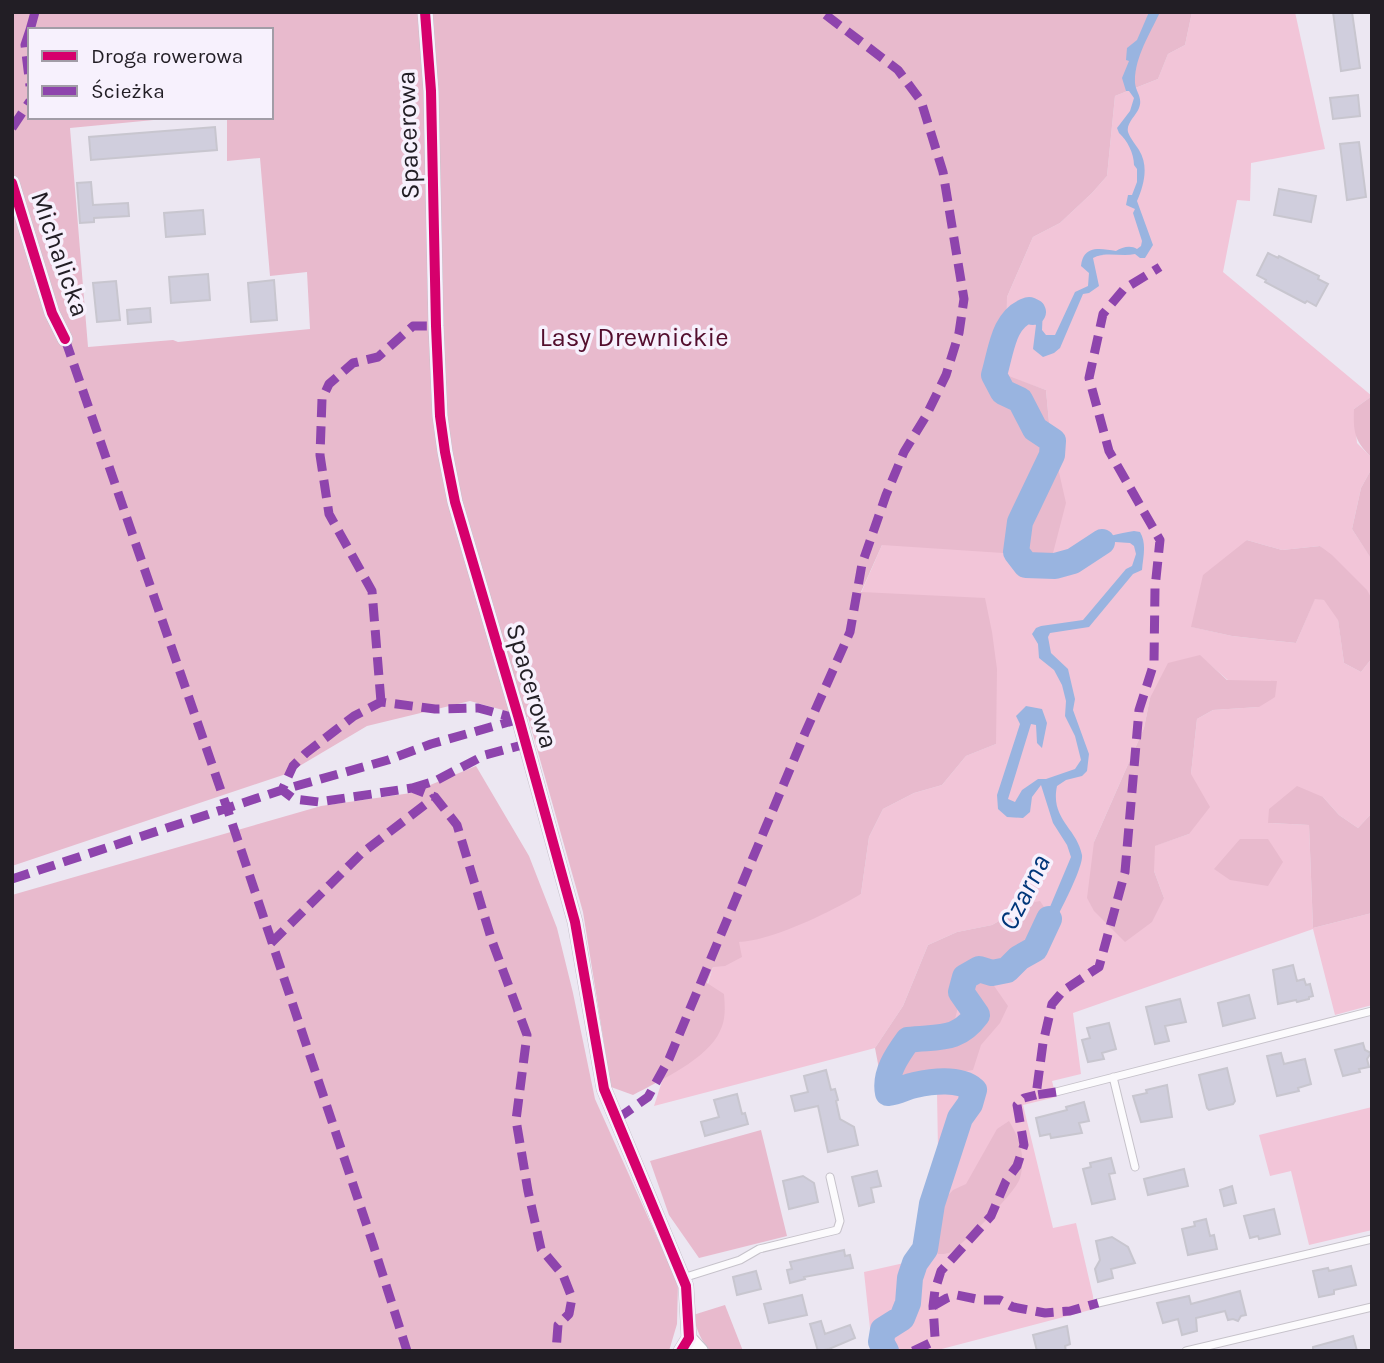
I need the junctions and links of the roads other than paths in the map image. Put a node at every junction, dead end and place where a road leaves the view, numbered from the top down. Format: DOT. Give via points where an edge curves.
graph roads {
  1 [pos="425,12"];
  2 [pos="12,183"];
  3 [pos="65,339"];
  4 [pos="1372,1011"];
  5 [pos="1113,1077"];
  6 [pos="1056,1092"];
  7 [pos="1135,1167"];
  8 [pos="830,1177"];
  9 [pos="1372,1239"];
  10 [pos="682,1278"];
  11 [pos="1098,1303"];
  12 [pos="1372,1307"];
  13 [pos="689,1338"];
  14 [pos="681,1351"];
  15 [pos="701,1351"];
  16 [pos="1185,1351"];
  1 -- 10 [label="street, Spacerowa" via="440,403 447,465 575,922 604,1089"];
  2 -- 3 [label="street, Michalicka" via="52,313"];
  4 -- 5 [label="lane"];
  5 -- 6 [label="lane"];
  5 -- 7 [label="lane"];
  8 -- 10 [label="lane" via="840,1221 837,1230 759,1249 740,1260"];
  9 -- 11 [label="lane"];
  10 -- 13 [label="street, Spacerowa"];
  12 -- 16 [label="lane"];
  13 -- 14 [label="street"];
  13 -- 15 [label="street"];
}
